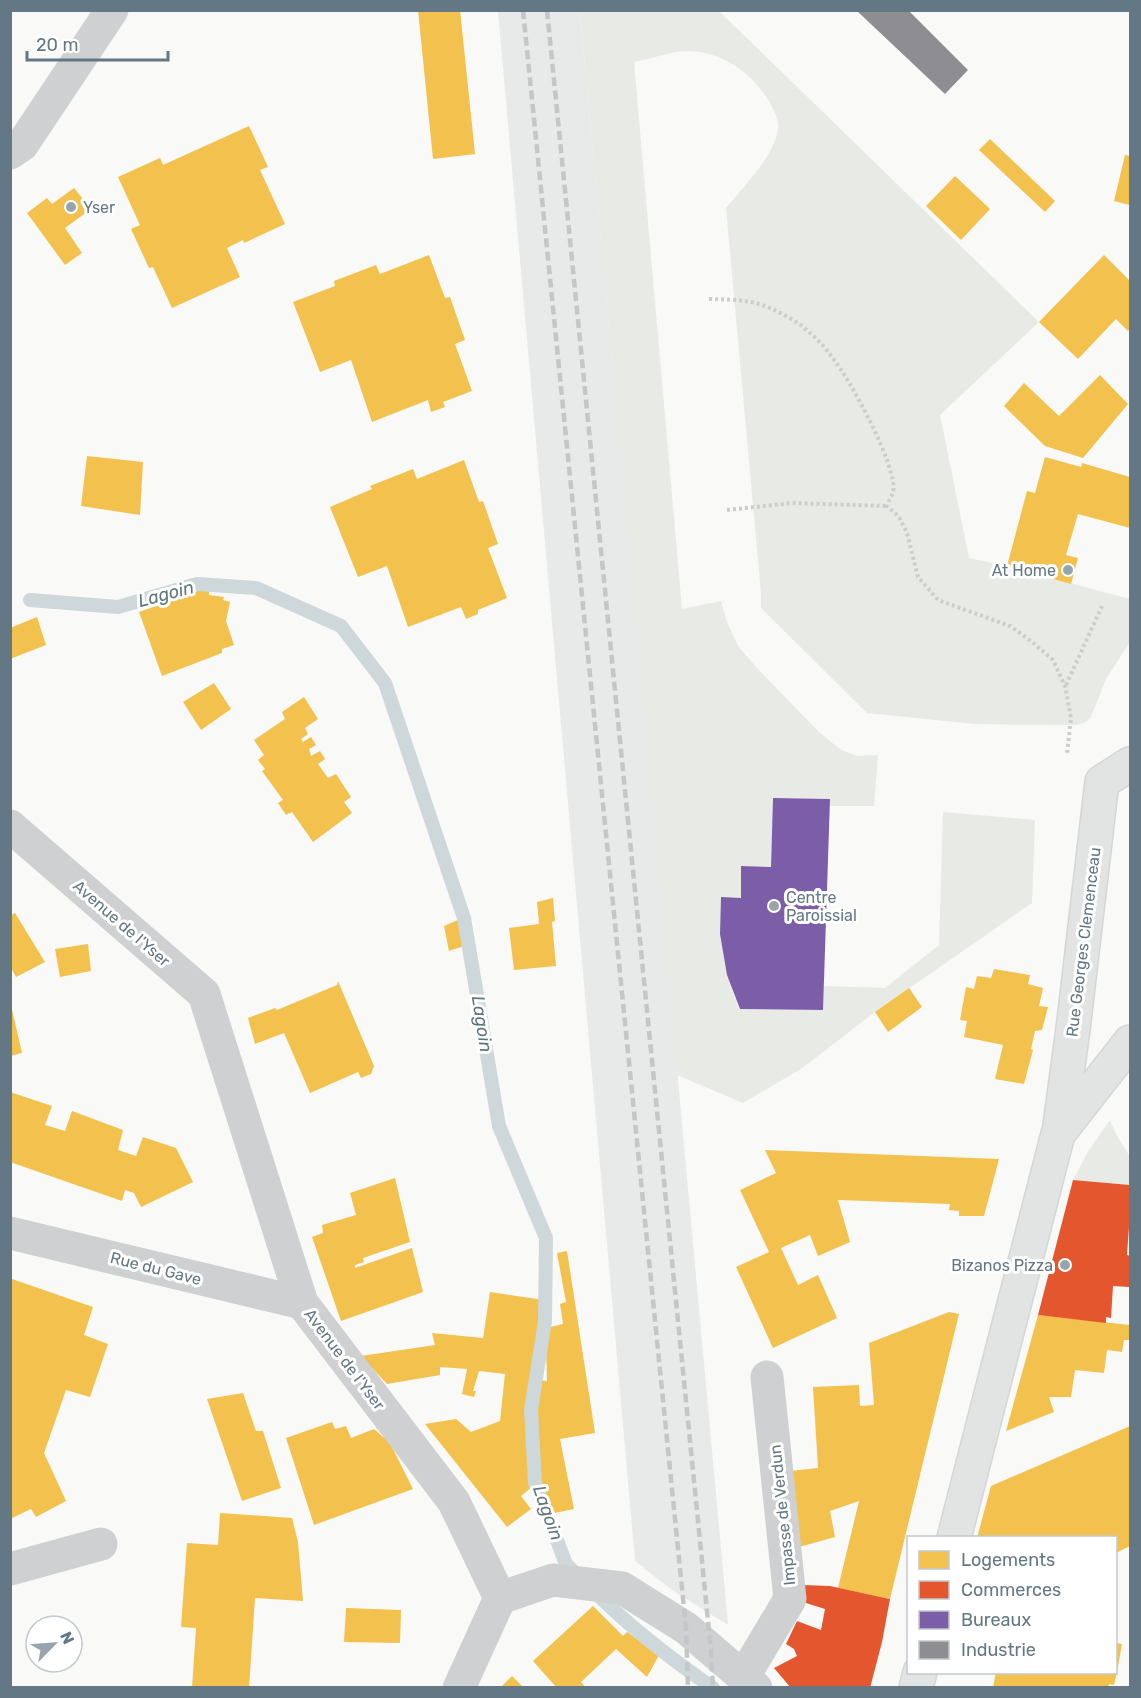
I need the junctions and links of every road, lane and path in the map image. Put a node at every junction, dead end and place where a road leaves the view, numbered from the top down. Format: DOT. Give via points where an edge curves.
graph roads {
  1 [pos="112,10"];
  2 [pos="10,153"];
  3 [pos="709,300"];
  4 [pos="887,506"];
  5 [pos="727,510"];
  6 [pos="1102,606"];
  7 [pos="1065,686"];
  8 [pos="1067,754"];
  9 [pos="1131,764"];
  10 [pos="10,826"];
  11 [pos="1131,1042"];
  12 [pos="1058,1134"];
  13 [pos="10,1233"];
  14 [pos="302,1303"];
  15 [pos="767,1377"];
  16 [pos="955,1536"];
  17 [pos="101,1544"];
  18 [pos="10,1569"];
  19 [pos="500,1598"];
  20 [pos="750,1682"];
  21 [pos="459,1688"];
  1 -- 2 [label="street" via="22,145"];
  3 -- 4 [label="path" via="750,300 768,307 801,326 831,355 870,423 890,469 893,492"];
  4 -- 5 [label="path" via="792,503"];
  4 -- 7 [label="path" via="899,517 907,533 918,577 938,600 1010,626 1053,660"];
  6 -- 7 [label="path"];
  7 -- 8 [label="path" via="1071,718"];
  9 -- 12 [label="main road, Rue Georges Clemenceau" via="1102,782"];
  10 -- 14 [label="street, Avenue de l'Yser" via="204,994"];
  11 -- 12 [label="main road"];
  12 -- 16 [label="main road"];
  13 -- 14 [label="street, Rue du Gave"];
  14 -- 19 [label="street, Avenue de l'Yser" via="454,1502"];
  15 -- 20 [label="street, Impasse de Verdun" via="790,1599"];
  17 -- 18 [label="street"];
  19 -- 20 [label="street" via="553,1580 622,1588 686,1628"];
  19 -- 21 [label="street"];
}
